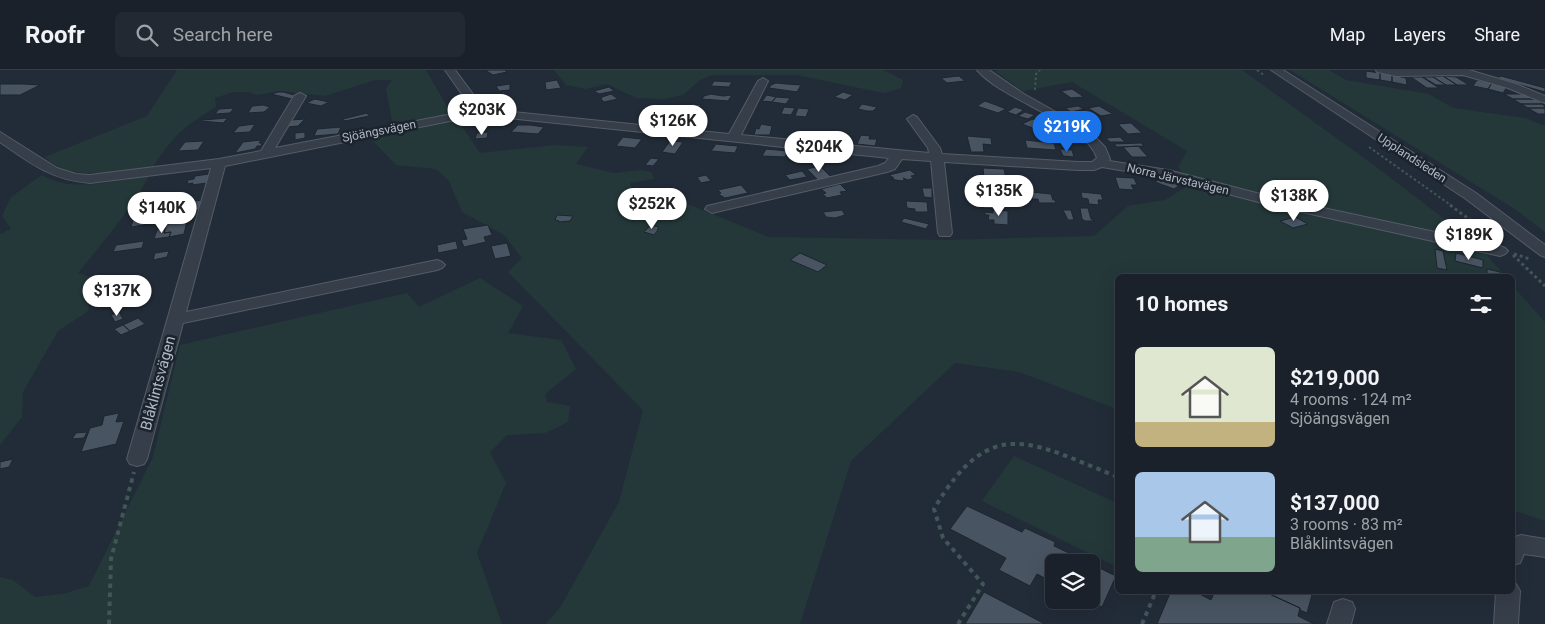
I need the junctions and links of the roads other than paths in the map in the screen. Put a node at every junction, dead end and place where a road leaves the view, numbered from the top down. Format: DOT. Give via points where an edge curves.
graph roads {
  1 [pos="450,70"];
  2 [pos="982,70"];
  3 [pos="1381,70"];
  4 [pos="1459,71"];
  5 [pos="1272,74"];
  6 [pos="763,81"];
  7 [pos="300,96"];
  8 [pos="1545,100"];
  9 [pos="480,112"];
  10 [pos="913,119"];
  11 [pos="0,136"];
  12 [pos="733,138"];
  13 [pos="266,153"];
  14 [pos="898,155"];
  15 [pos="937,158"];
  16 [pos="219,162"];
  17 [pos="1100,163"];
  18 [pos="712,209"];
  19 [pos="945,233"];
  20 [pos="1506,252"];
  21 [pos="1545,252"];
  22 [pos="437,266"];
  23 [pos="176,319"];
  24 [pos="137,459"];
  25 [pos="1508,594"];
  26 [pos="1506,624"];
  1 -- 9 [label="street"];
  2 -- 17 [label="street" via="1097,145 1104,157"];
  3 -- 4 [label="street"];
  4 -- 8 [label="street" via="1512,86"];
  5 -- 21 [label="street, Upplandsleden" via="1472,196"];
  6 -- 12 [label="street"];
  7 -- 13 [label="street"];
  9 -- 12 [label="street, Sjöängsvägen"];
  9 -- 13 [label="street, Sjöängsvägen"];
  10 -- 15 [label="street" via="934,148"];
  11 -- 16 [label="street, Sjöängsvägen" via="51,171 74,178 111,177"];
  12 -- 14 [label="street, Sjöängsvägen"];
  13 -- 16 [label="street, Sjöängsvägen"];
  14 -- 15 [label="street, Sjöängsvägen"];
  14 -- 18 [label="street" via="890,166 882,169"];
  15 -- 17 [label="street, Sjöängsvägen" via="1078,166"];
  15 -- 19 [label="street"];
  16 -- 23 [label="street, Blåklintsvägen"];
  17 -- 20 [label="street, Norra Järvstavägen" via="1168,174 1266,200"];
  22 -- 23 [label="street"];
  23 -- 24 [label="street, Blåklintsvägen"];
  25 -- 26 [label="street"];
}
